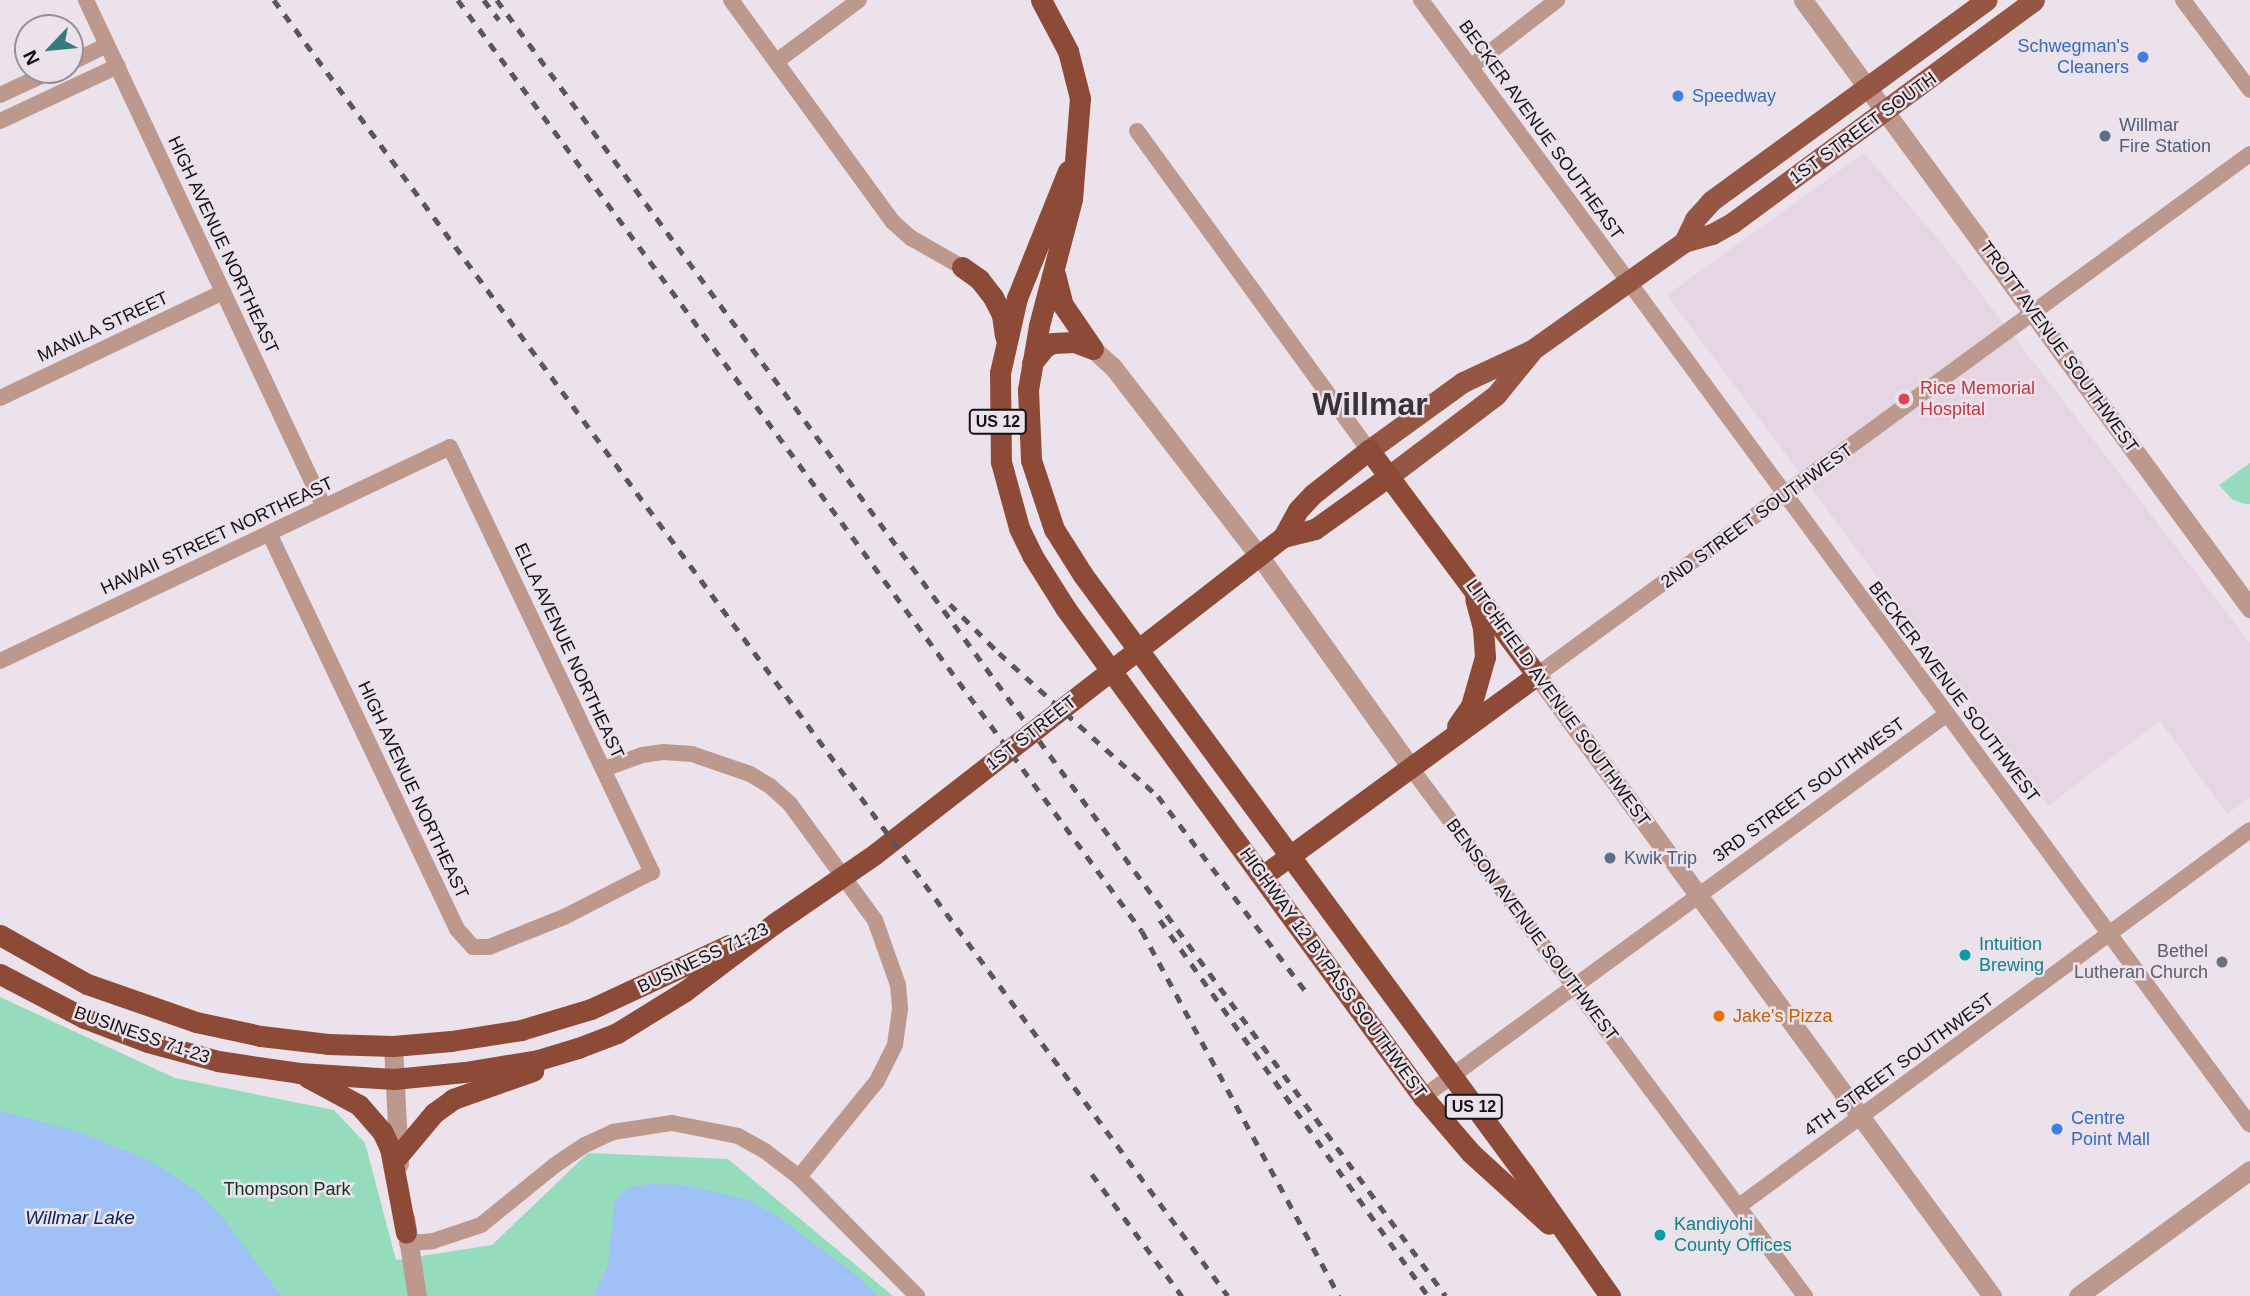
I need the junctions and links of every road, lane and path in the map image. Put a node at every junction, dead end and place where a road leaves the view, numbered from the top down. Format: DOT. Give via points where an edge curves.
graph roads {
  1 [pos="86,0"];
  2 [pos="732,0"];
  3 [pos="859,0"];
  4 [pos="1041,0"];
  5 [pos="1421,0"];
  6 [pos="1557,0"];
  7 [pos="1804,0"];
  8 [pos="1987,0"];
  9 [pos="2034,0"];
  10 [pos="2183,0"];
  11 [pos="107,45"];
  12 [pos="84,56"];
  13 [pos="777,61"];
  14 [pos="118,66"];
  15 [pos="1472,66"];
  16 [pos="24,84"];
  17 [pos="1869,86"];
  18 [pos="2250,90"];
  19 [pos="0,95"];
  20 [pos="1887,111"];
  21 [pos="0,121"];
  22 [pos="1137,131"];
  23 [pos="1077,146"];
  24 [pos="2250,154"];
  25 [pos="1684,242"];
  26 [pos="962,267"];
  27 [pos="1054,268"];
  28 [pos="1629,282"];
  29 [pos="223,292"];
  30 [pos="2033,313"];
  31 [pos="1005,343"];
  32 [pos="1093,349"];
  33 [pos="1532,351"];
  34 [pos="1029,368"];
  35 [pos="0,398"];
  36 [pos="450,447"];
  37 [pos="1369,450"];
  38 [pos="1389,476"];
  39 [pos="1785,497"];
  40 [pos="324,507"];
  41 [pos="268,533"];
  42 [pos="1283,537"];
  43 [pos="1464,574"];
  44 [pos="2250,608"];
  45 [pos="0,661"];
  46 [pos="1537,675"];
  47 [pos="1947,714"];
  48 [pos="1432,753"];
  49 [pos="1411,768"];
  50 [pos="604,769"];
  51 [pos="2250,830"];
  52 [pos="1290,856"];
  53 [pos="652,872"];
  54 [pos="1262,876"];
  55 [pos="1698,895"];
  56 [pos="775,923"];
  57 [pos="2109,933"];
  58 [pos="0,935"];
  59 [pos="0,974"];
  60 [pos="1575,987"];
  61 [pos="618,1032"];
  62 [pos="393,1046"];
  63 [pos="299,1073"];
  64 [pos="1451,1076"];
  65 [pos="394,1079"];
  66 [pos="1423,1097"];
  67 [pos="1860,1119"];
  68 [pos="2250,1125"];
  69 [pos="398,1156"];
  70 [pos="2250,1170"];
  71 [pos="799,1177"];
  72 [pos="1739,1206"];
  73 [pos="407,1238"];
  74 [pos="1574,1247"];
  75 [pos="417,1296"];
  76 [pos="916,1296"];
  77 [pos="1610,1296"];
  78 [pos="1805,1296"];
  79 [pos="1992,1296"];
  80 [pos="2078,1296"];
  1 -- 11 [label="street, HIGH AVENUE NORTHEAST"];
  2 -- 13 [label="street"];
  3 -- 13 [label="street"];
  4 -- 23 [label="highway, US 12" via="1076,74 1080,98"];
  5 -- 15 [label="street, BECKER AVENUE SOUTHEAST"];
  6 -- 15 [label="street"];
  7 -- 17 [label="street, TROTT AVENUE SOUTHWEST"];
  8 -- 17 [label="main road, 1ST STREET SOUTH"];
  9 -- 20 [label="main road, 1ST STREET SOUTH"];
  10 -- 18 [label="street"];
  11 -- 12 [label="street"];
  11 -- 14 [label="street, HIGH AVENUE NORTHEAST"];
  13 -- 26 [label="street" via="893,222 911,238"];
  14 -- 21 [label="street"];
  14 -- 29 [label="street, HIGH AVENUE NORTHEAST"];
  15 -- 28 [label="street, BECKER AVENUE SOUTHEAST"];
  16 -- 19 [label="street"];
  17 -- 20 [label="street, TROTT AVENUE SOUTHWEST"];
  17 -- 25 [label="main road, 1ST STREET SOUTH" via="1711,201"];
  20 -- 25 [label="main road, 1ST STREET SOUTH" via="1732,223"];
  20 -- 30 [label="street, TROTT AVENUE SOUTHWEST"];
  22 -- 37 [label="street"];
  23 -- 27 [label="highway, US 12" via="1072,199"];
  23 -- 31 [label="highway, US 12" via="1030,260"];
  24 -- 30 [label="street, 2ND STREET SOUTHWEST"];
  25 -- 28 [label="main road, 1ST STREET SOUTH"];
  26 -- 31 [label="highway" via="979,279 998,306"];
  27 -- 32 [label="highway" via="1063,305"];
  27 -- 34 [label="highway, US 12"];
  28 -- 33 [label="main road, 1ST STREET SOUTH"];
  28 -- 39 [label="street, BECKER AVENUE SOUTHWEST"];
  29 -- 35 [label="street, MANILA STREET"];
  29 -- 40 [label="street, HIGH AVENUE NORTHEAST"];
  30 -- 39 [label="street, 2ND STREET SOUTHWEST"];
  30 -- 44 [label="street, TROTT AVENUE SOUTHWEST"];
  31 -- 54 [label="highway, HIGHWAY 12 BYPASS SOUTHWEST / US 12" via="998,422 1001,462 1013,511 1032,555"];
  32 -- 34 [label="highway" via="1074,342 1053,343"];
  32 -- 49 [label="street, BENSON AVENUE SOUTHWEST" via="1113,367 1263,561"];
  33 -- 37 [label="main road, 1ST STREET SOUTH" via="1463,382"];
  33 -- 38 [label="main road, 1ST STREET SOUTH" via="1496,395"];
  34 -- 52 [label="highway, HIGHWAY 12 BYPASS SOUTHWEST / US 12" via="1028,437 1045,506 1066,551"];
  36 -- 40 [label="street, HAWAII STREET NORTHEAST"];
  36 -- 50 [label="street, ELLA AVENUE NORTHEAST"];
  37 -- 38 [label="highway, LITCHFIELD AVENUE SOUTHWEST"];
  37 -- 42 [label="highway, 1ST STREET" via="1313,494"];
  38 -- 42 [label="highway, 1ST STREET" via="1315,529"];
  38 -- 43 [label="highway, LITCHFIELD AVENUE SOUTHWEST"];
  39 -- 46 [label="street, 2ND STREET SOUTHWEST"];
  39 -- 47 [label="street, BECKER AVENUE SOUTHWEST"];
  40 -- 41 [label="street, HAWAII STREET NORTHEAST"];
  41 -- 45 [label="street, HAWAII STREET NORTHEAST"];
  41 -- 53 [label="street, HIGH AVENUE NORTHEAST" via="457,929 473,947 489,947 564,917"];
  42 -- 56 [label="highway, 1ST STREET" via="875,854"];
  43 -- 46 [label="highway, LITCHFIELD AVENUE SOUTHWEST"];
  43 -- 48 [label="highway" via="1483,628 1483,670 1471,706"];
  46 -- 48 [label="highway, 2ND STREET SOUTHWEST"];
  46 -- 55 [label="street, LITCHFIELD AVENUE SOUTHWEST"];
  47 -- 55 [label="street, 3RD STREET SOUTHWEST"];
  47 -- 57 [label="street, BECKER AVENUE SOUTHWEST"];
  48 -- 49 [label="highway, 2ND STREET SOUTHWEST"];
  49 -- 52 [label="highway, 2ND STREET SOUTHWEST"];
  49 -- 60 [label="street, BENSON AVENUE SOUTHWEST"];
  50 -- 53 [label="street, ELLA AVENUE NORTHEAST"];
  50 -- 71 [label="street" via="663,752 692,754 750,774 790,804 875,920 898,985 895,1045 877,1081"];
  51 -- 57 [label="street, 4TH STREET SOUTHWEST"];
  52 -- 54 [label="highway, 2ND STREET SOUTHWEST"];
  52 -- 64 [label="highway, HIGHWAY 12 BYPASS SOUTHWEST / US 12"];
  54 -- 66 [label="highway, HIGHWAY 12 BYPASS SOUTHWEST / US 12"];
  55 -- 60 [label="street, 3RD STREET SOUTHWEST"];
  55 -- 67 [label="street, LITCHFIELD AVENUE SOUTHWEST"];
  56 -- 61 [label="highway, BUSINESS 71-23" via="685,991"];
  56 -- 62 [label="highway, BUSINESS 71-23" via="591,1009 521,1030"];
  57 -- 67 [label="street, 4TH STREET SOUTHWEST"];
  57 -- 68 [label="street, BECKER AVENUE SOUTHWEST"];
  58 -- 62 [label="highway, BUSINESS 71-23" via="87,984 196,1022 261,1036"];
  59 -- 63 [label="highway, BUSINESS 71-23" via="84,1018 148,1042 218,1061"];
  60 -- 64 [label="street, 3RD STREET SOUTHWEST"];
  60 -- 72 [label="street, BENSON AVENUE SOUTHWEST"];
  61 -- 65 [label="highway, BUSINESS 71-23" via="538,1060"];
  61 -- 69 [label="highway" via="565,1059 453,1099"];
  62 -- 65 [label="street"];
  63 -- 65 [label="highway, BUSINESS 71-23"];
  63 -- 73 [label="highway" via="374,1118 390,1148"];
  64 -- 66 [label="street, 3RD STREET SOUTHWEST"];
  64 -- 74 [label="highway, HIGHWAY 12 BYPASS SOUTHWEST / US 12"];
  65 -- 69 [label="street"];
  66 -- 74 [label="highway, HIGHWAY 12 BYPASS SOUTHWEST / US 12" via="1471,1153"];
  67 -- 72 [label="street, 4TH STREET SOUTHWEST"];
  67 -- 79 [label="street, LITCHFIELD AVENUE SOUTHWEST"];
  69 -- 73 [label="street"];
  70 -- 80 [label="street"];
  71 -- 73 [label="street" via="738,1136 672,1123 643,1126 585,1145 481,1226 433,1241"];
  71 -- 76 [label="street"];
  72 -- 78 [label="street, BENSON AVENUE SOUTHWEST"];
  73 -- 75 [label="street"];
  74 -- 77 [label="highway, HIGHWAY 12 BYPASS SOUTHWEST / US 12"];
}
